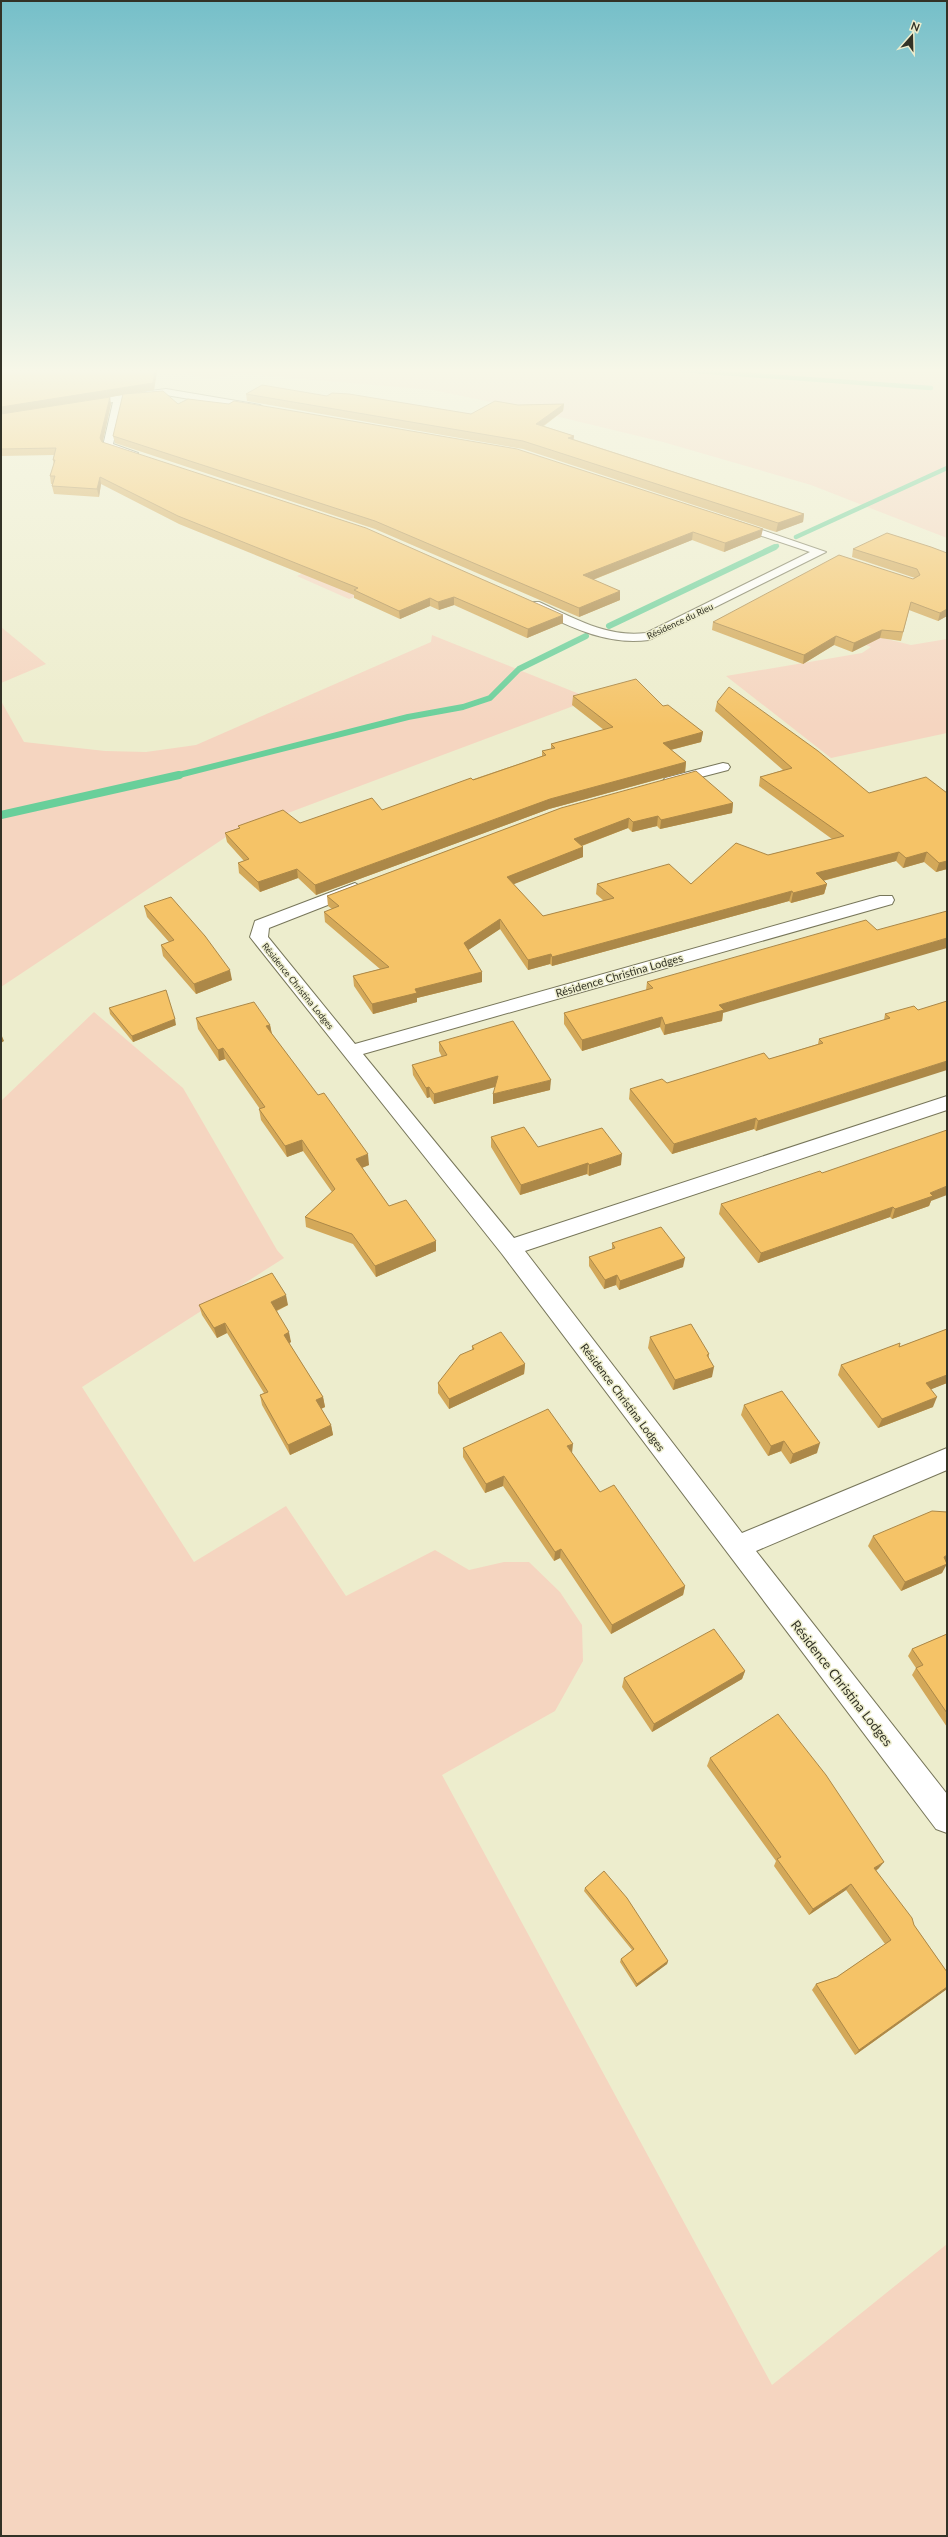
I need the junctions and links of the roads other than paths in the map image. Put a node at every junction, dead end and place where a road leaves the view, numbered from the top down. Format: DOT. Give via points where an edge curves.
graph roads {
  1 [pos="723,520"];
  2 [pos="523,600"];
  3 [pos="723,767"];
  4 [pos="653,786"];
  5 [pos="372,882"];
  6 [pos="886,900"];
  7 [pos="351,1051"];
  8 [pos="947,1103"];
  9 [pos="510,1248"];
  10 [pos="947,1459"];
  11 [pos="737,1547"];
  12 [pos="947,1818"];
  1 -- 2 [label="street, Résidence du Rieu" via="824,553 640,639 620,638 596,632"];
  3 -- 4 [label="street"];
  5 -- 7 [label="street, Résidence Christina Lodges" via="260,925 258,937"];
  6 -- 7 [label="street, Résidence Christina Lodges"];
  7 -- 9 [label="street, Résidence Christina Lodges"];
  8 -- 9 [label="street"];
  9 -- 11 [label="street, Résidence Christina Lodges"];
  10 -- 11 [label="street"];
  11 -- 12 [label="street, Résidence Christina Lodges"];
}
